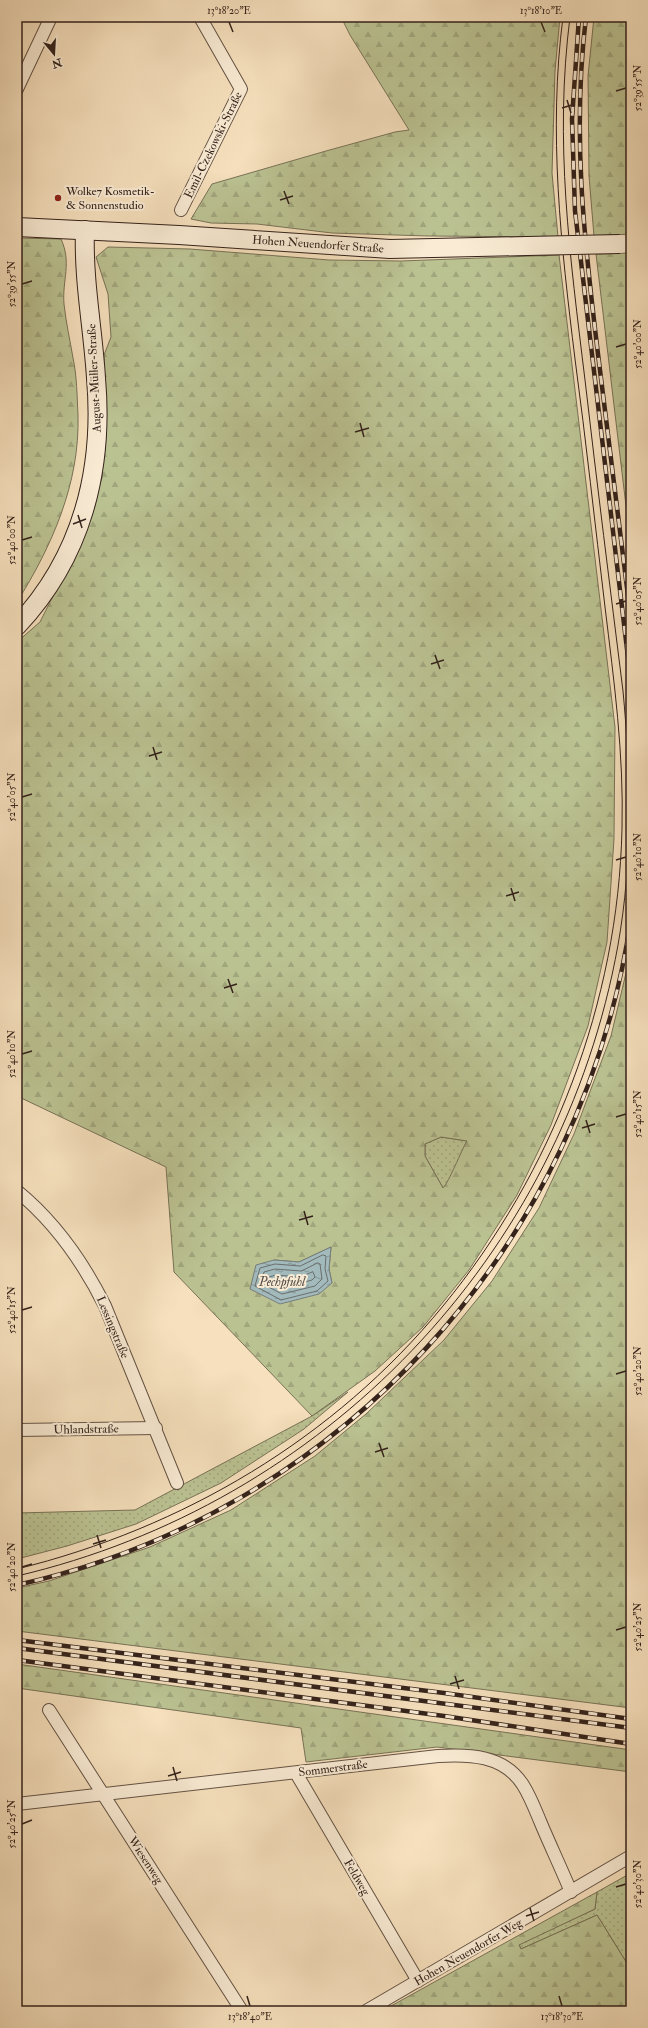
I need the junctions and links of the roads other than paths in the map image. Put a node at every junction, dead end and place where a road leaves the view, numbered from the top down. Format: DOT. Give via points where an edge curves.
graph roads {
  1 [pos="51,17"];
  2 [pos="200,17"];
  3 [pos="17,89"];
  4 [pos="181,210"];
  5 [pos="17,227"];
  6 [pos="86,230"];
  7 [pos="625,244"];
  8 [pos="17,626"];
  9 [pos="19,1196"];
  10 [pos="156,1428"];
  11 [pos="17,1430"];
  12 [pos="177,1483"];
  13 [pos="49,1710"];
  14 [pos="296,1773"];
  15 [pos="104,1794"];
  16 [pos="17,1804"];
  17 [pos="631,1856"];
  18 [pos="571,1892"];
  19 [pos="418,1981"];
  20 [pos="242,2011"];
  21 [pos="366,2011"];
  1 -- 3 [label="street"];
  2 -- 4 [label="street, Emil-Czekowski-Straße" via="241,89"];
  5 -- 6 [label="main road, Hohen Neuendorfer Straße"];
  6 -- 7 [label="main road, Hohen Neuendorfer Straße, bridge" via="384,249"];
  6 -- 8 [label="main road, August-Müller-Straße" via="98,418 94,473 85,510 62,562 44,593"];
  9 -- 10 [label="street, Lessingstraße" via="39,1212 69,1246 96,1288"];
  10 -- 11 [label="street, Uhlandstraße"];
  10 -- 12 [label="street, Lessingstraße"];
  13 -- 15 [label="street, Wiesenweg"];
  14 -- 15 [label="street, Sommerstraße"];
  14 -- 18 [label="street, Sommerstraße" via="454,1755 470,1755 493,1760 510,1770 524,1786"];
  14 -- 19 [label="street, Feldweg"];
  15 -- 16 [label="street, Sommerstraße"];
  15 -- 20 [label="street, Wiesenweg"];
  17 -- 18 [label="street, Hohen Neuendorfer Weg"];
  18 -- 19 [label="street, Hohen Neuendorfer Weg"];
  19 -- 21 [label="street, Hohen Neuendorfer Weg"];
}
